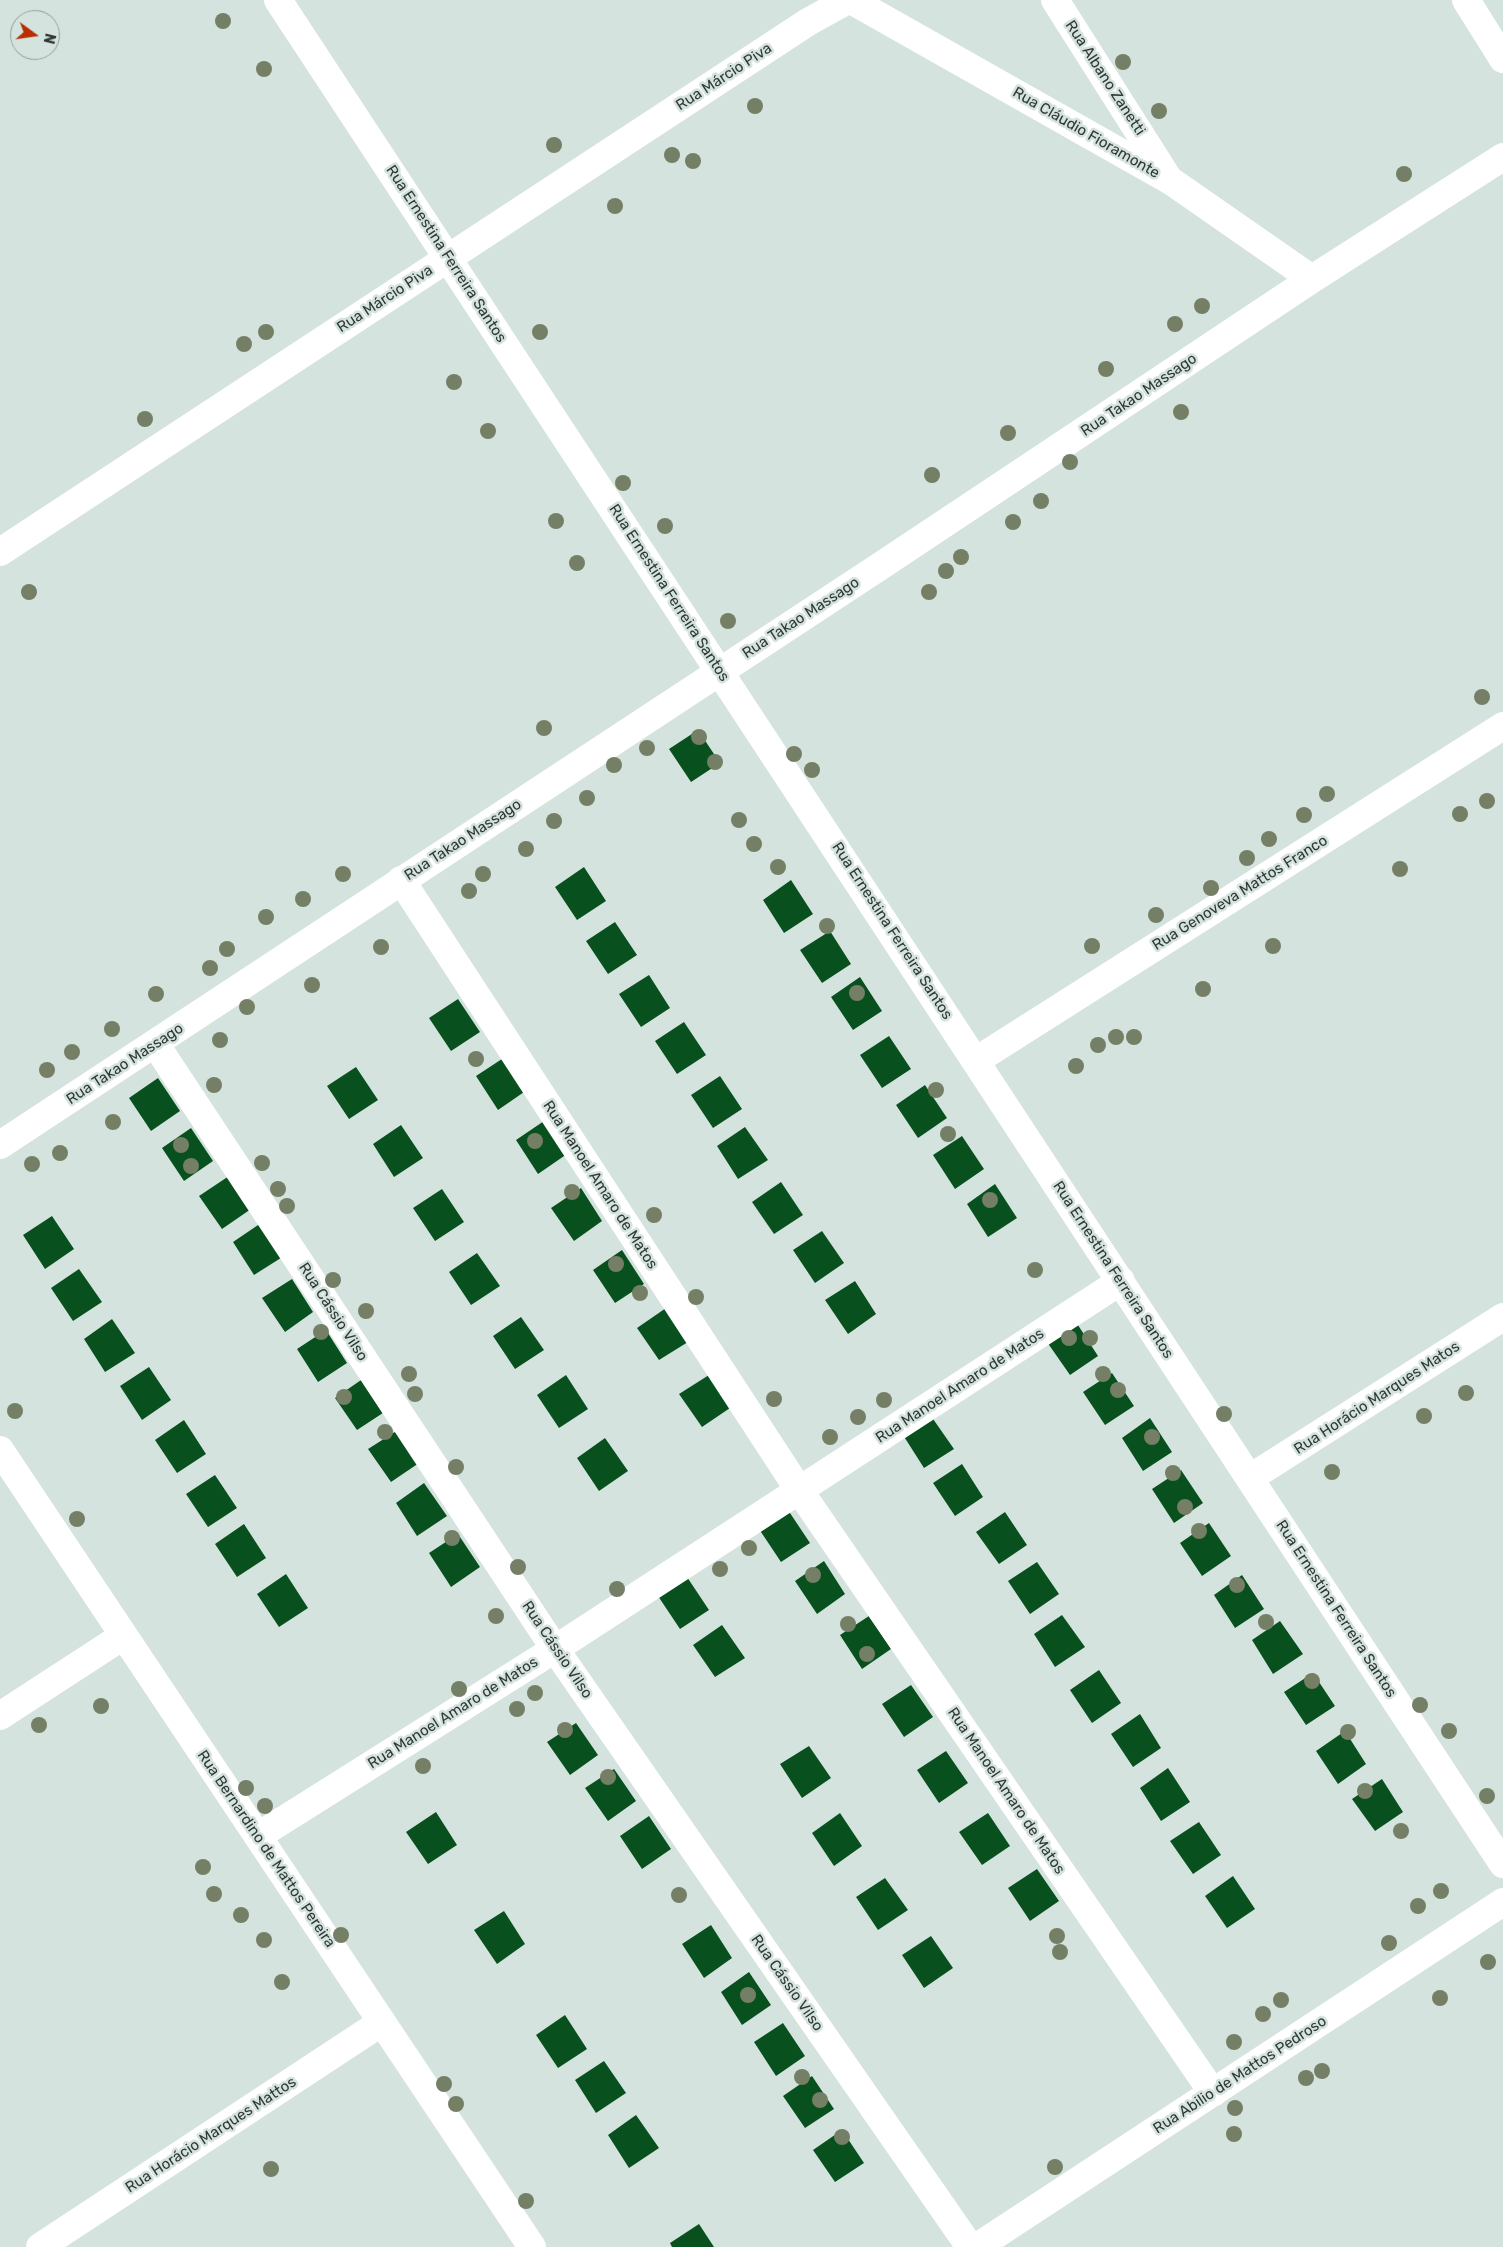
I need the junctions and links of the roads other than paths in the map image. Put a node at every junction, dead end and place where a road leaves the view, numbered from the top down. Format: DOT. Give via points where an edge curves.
graph roads {
  1 [pos="278,0"];
  2 [pos="849,0"];
  3 [pos="1055,0"];
  4 [pos="1466,0"];
  5 [pos="1503,59"];
  6 [pos="1503,157"];
  7 [pos="1171,181"];
  8 [pos="449,258"];
  9 [pos="1312,279"];
  10 [pos="0,552"];
  11 [pos="720,670"];
  12 [pos="1503,726"];
  13 [pos="401,880"];
  14 [pos="156,1044"];
  15 [pos="976,1060"];
  16 [pos="0,1145"];
  17 [pos="1121,1281"];
  18 [pos="1503,1317"];
  19 [pos="0,1450"];
  20 [pos="1250,1478"];
  21 [pos="799,1490"];
  22 [pos="123,1636"];
  23 [pos="555,1648"];
  24 [pos="0,1716"];
  25 [pos="258,1836"];
  26 [pos="1503,1864"];
  27 [pos="1503,1902"];
  28 [pos="382,2022"];
  29 [pos="1213,2093"];
  30 [pos="40,2247"];
  31 [pos="532,2247"];
  32 [pos="970,2247"];
  33 [pos="977,2247"];
  1 -- 8 [label="street, Rua Ernestina Ferreira Santos"];
  2 -- 7 [label="street, Rua Cláudio Fioramonte"];
  2 -- 8 [label="street, Rua Márcio Piva" via="808,22"];
  3 -- 7 [label="street, Rua Albano Zanetti"];
  4 -- 5 [label="street"];
  6 -- 9 [label="street, Rua Takao Massago"];
  7 -- 9 [label="street, Rua Cláudio Fioramonte"];
  8 -- 10 [label="street, Rua Márcio Piva"];
  8 -- 11 [label="street, Rua Ernestina Ferreira Santos"];
  9 -- 11 [label="street, Rua Takao Massago"];
  11 -- 13 [label="street, Rua Takao Massago"];
  11 -- 15 [label="street, Rua Ernestina Ferreira Santos"];
  12 -- 15 [label="street, Rua Genoveva Mattos Franco"];
  13 -- 14 [label="street, Rua Takao Massago"];
  13 -- 21 [label="street, Rua Manoel Amaro de Matos"];
  14 -- 16 [label="street, Rua Takao Massago"];
  14 -- 23 [label="street, Rua Cássio Vilso"];
  15 -- 17 [label="street, Rua Ernestina Ferreira Santos"];
  17 -- 20 [label="street, Rua Ernestina Ferreira Santos"];
  17 -- 21 [label="street, Rua Manoel Amaro de Matos"];
  18 -- 20 [label="street, Rua Horácio Marques Matos"];
  19 -- 22 [label="street, Rua Bernardino de Mattos Pereira"];
  20 -- 26 [label="street, Rua Ernestina Ferreira Santos"];
  21 -- 23 [label="street, Rua Manoel Amaro de Matos"];
  21 -- 29 [label="street, Rua Manoel Amaro de Matos"];
  22 -- 24 [label="street"];
  22 -- 25 [label="street, Rua Bernardino de Mattos Pereira"];
  23 -- 25 [label="street, Rua Manoel Amaro de Matos"];
  23 -- 32 [label="street, Rua Cássio Vilso"];
  25 -- 28 [label="street, Rua Bernardino de Mattos Pereira"];
  27 -- 29 [label="street, Rua Abilio de Mattos Pedroso"];
  28 -- 30 [label="street, Rua Horácio Marques Mattos"];
  28 -- 31 [label="street, Rua Bernardino de Mattos Pereira"];
  29 -- 33 [label="street, Rua Abilio de Mattos Pedroso"];
}
